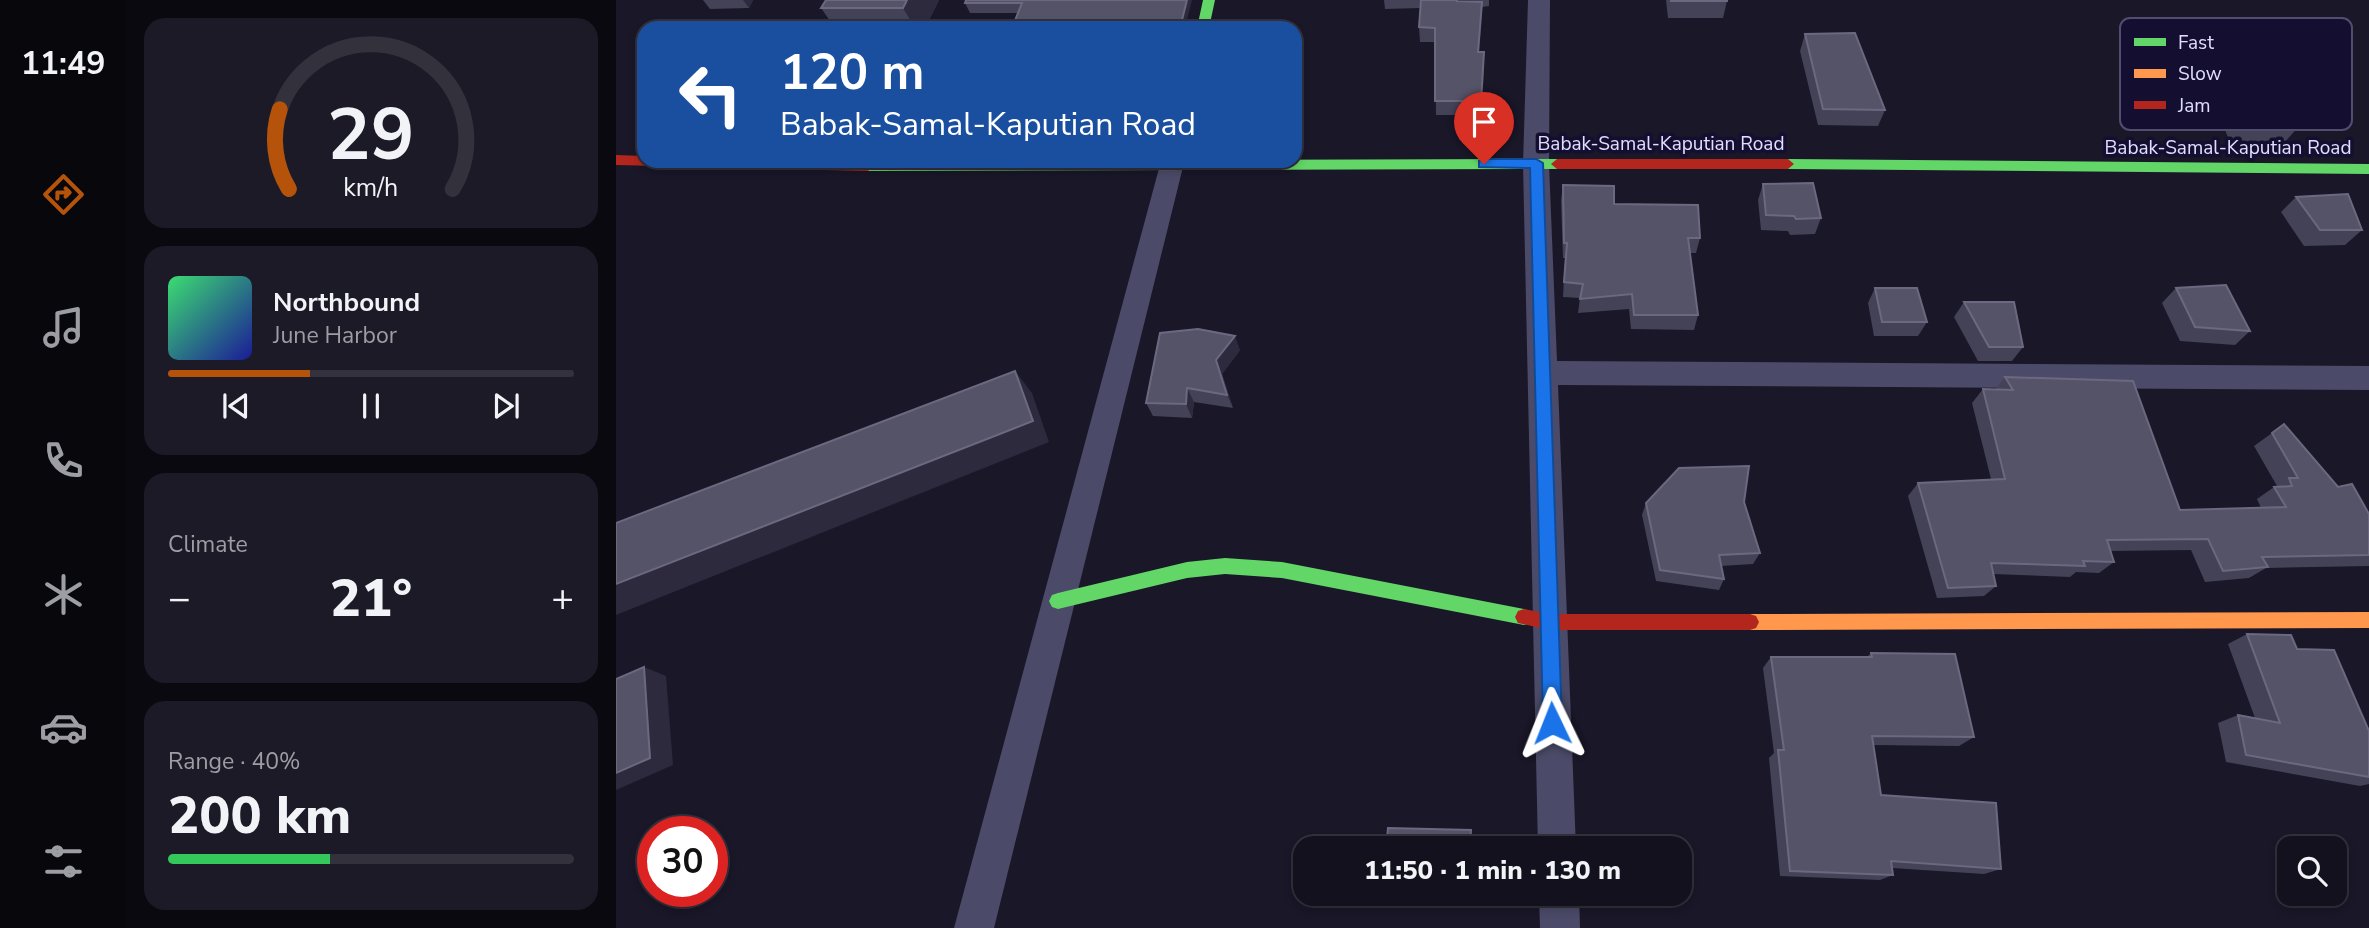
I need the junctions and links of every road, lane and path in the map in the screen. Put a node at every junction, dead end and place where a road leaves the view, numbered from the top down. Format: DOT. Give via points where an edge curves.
graph roads {
  1 [pos="1209,0"];
  2 [pos="1539,0"];
  3 [pos="1204,21"];
  4 [pos="616,160"];
  5 [pos="637,161"];
  6 [pos="1536,163"];
  7 [pos="1302,164"];
  8 [pos="1170,168"];
  9 [pos="2369,169"];
  10 [pos="1542,373"];
  11 [pos="2369,377"];
  12 [pos="1058,601"];
  13 [pos="2369,620"];
  14 [pos="1549,622"];
  15 [pos="1557,836"];
  16 [pos="1559,906"];
  17 [pos="974,928"];
  18 [pos="1560,928"];
  1 -- 3 [label="main road"];
  2 -- 6 [label="street"];
  4 -- 5 [label="main road, Babak-Samal-Kaputian Road"];
  6 -- 7 [label="main road, Babak-Samal-Kaputian Road"];
  6 -- 9 [label="main road, Babak-Samal-Kaputian Road"];
  6 -- 10 [label="street"];
  8 -- 12 [label="street"];
  10 -- 11 [label="street"];
  10 -- 14 [label="street"];
  12 -- 14 [label="main road" via="1187,570 1225,566 1282,570"];
  12 -- 17 [label="street"];
  13 -- 14 [label="main road"];
  14 -- 15 [label="street"];
  16 -- 18 [label="street"];
}
